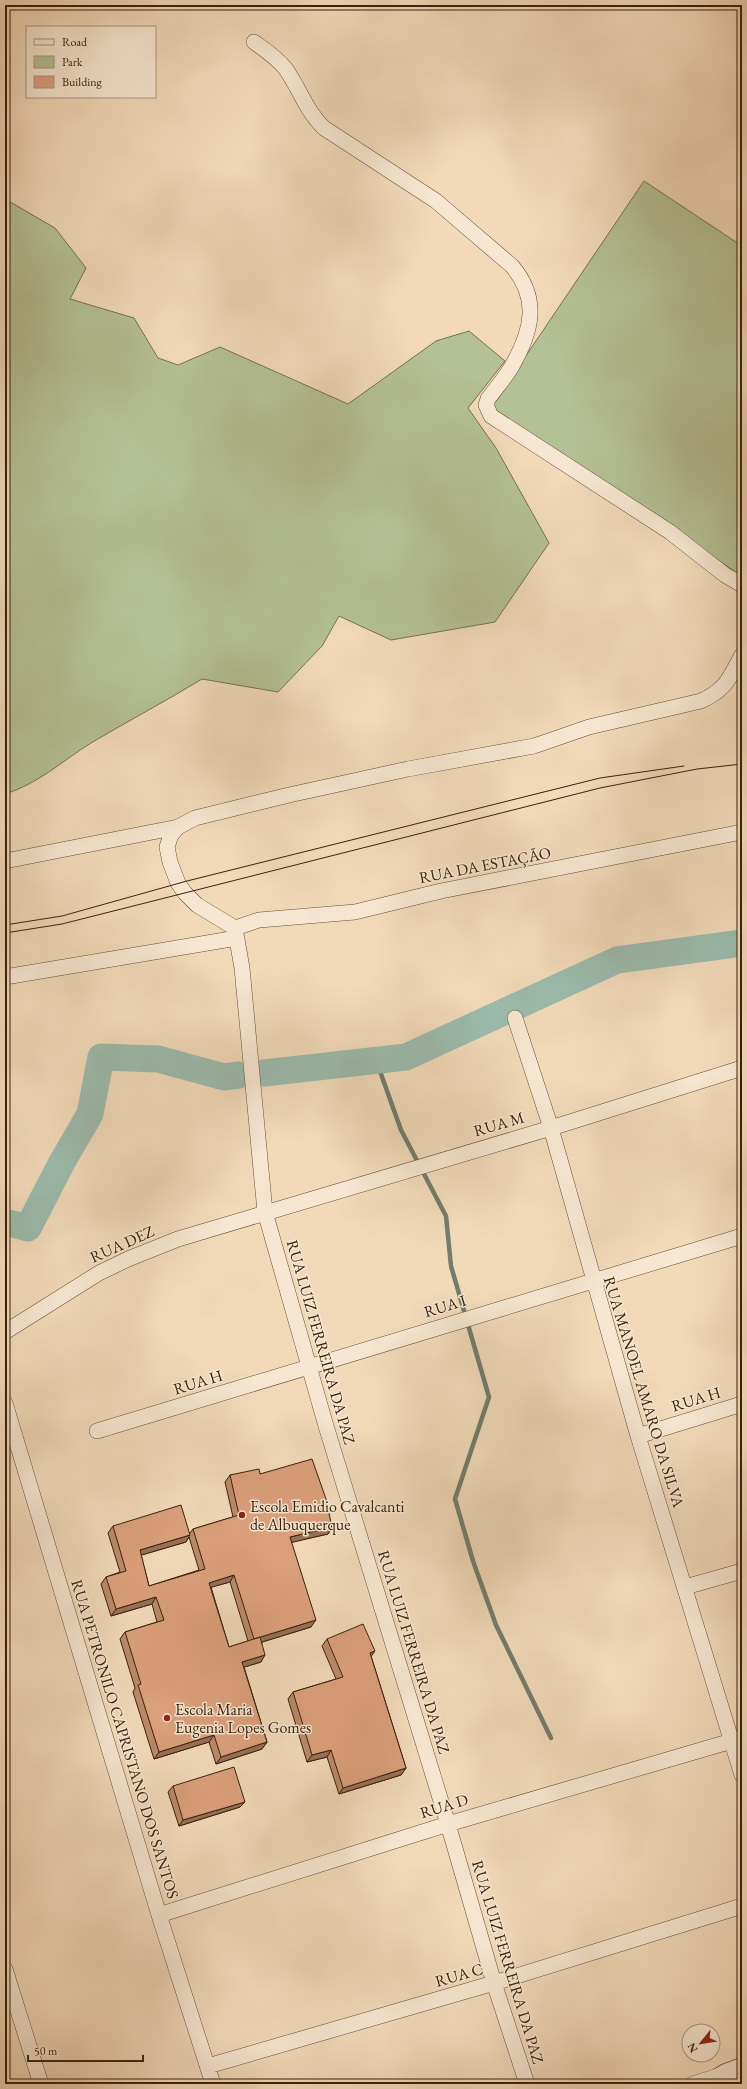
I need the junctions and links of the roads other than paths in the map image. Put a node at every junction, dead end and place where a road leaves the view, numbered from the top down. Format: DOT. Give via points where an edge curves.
graph roads {
  1 [pos="254,42"];
  2 [pos="742,585"];
  3 [pos="742,655"];
  4 [pos="178,827"];
  5 [pos="742,832"];
  6 [pos="5,861"];
  7 [pos="236,933"];
  8 [pos="5,977"];
  9 [pos="515,1018"];
  10 [pos="742,1068"];
  11 [pos="550,1128"];
  12 [pos="265,1212"];
  13 [pos="742,1236"];
  14 [pos="592,1280"];
  15 [pos="5,1332"];
  16 [pos="309,1367"];
  17 [pos="5,1403"];
  18 [pos="742,1404"];
  19 [pos="97,1431"];
  20 [pos="638,1436"];
  21 [pos="742,1570"];
  22 [pos="685,1587"];
  23 [pos="736,1740"];
  24 [pos="742,1775"];
  25 [pos="448,1824"];
  26 [pos="742,1906"];
  27 [pos="159,1915"];
  28 [pos="5,1969"];
  29 [pos="494,1983"];
  30 [pos="208,2066"];
  31 [pos="734,2070"];
  32 [pos="42,2084"];
  33 [pos="214,2084"];
  34 [pos="527,2084"];
  35 [pos="692,2084"];
  36 [pos="708,2084"];
  1 -- 2 [label="street" via="286,69 311,113 324,128 436,201 521,276 532,306 531,319 512,367 488,399 486,405 491,416 670,532 725,575"];
  3 -- 4 [label="street" via="724,686 701,701 589,727 534,746 408,769 289,795 195,818"];
  4 -- 6 [label="street"];
  4 -- 7 [label="street" via="170,835 167,847 178,883 197,905"];
  5 -- 7 [label="street, RUA DA ESTAÇÃO" via="441,891 355,912 259,920"];
  7 -- 8 [label="street, RUA DA ESTAÇÃO"];
  7 -- 12 [label="street, RUA LUIZ FERREIRA DA PAZ" via="242,968"];
  9 -- 11 [label="street, RUA MANOEL AMARO DA SILVA"];
  10 -- 11 [label="street, RUA M"];
  11 -- 12 [label="street, RUA M"];
  11 -- 14 [label="street, RUA MANOEL AMARO DA SILVA"];
  12 -- 15 [label="street, RUA DEZ" via="178,1239 128,1259 71,1289"];
  12 -- 16 [label="street, RUA LUIZ FERREIRA DA PAZ"];
  13 -- 14 [label="street, RUA I"];
  14 -- 16 [label="street, RUA I"];
  14 -- 20 [label="street, RUA MANOEL AMARO DA SILVA"];
  16 -- 19 [label="street, RUA H"];
  16 -- 25 [label="street, RUA LUIZ FERREIRA DA PAZ"];
  17 -- 27 [label="street, RUA PETRONILO CAPRISTANO DOS SANTOS"];
  18 -- 20 [label="street, RUA H"];
  20 -- 22 [label="street, RUA MANOEL AMARO DA SILVA"];
  21 -- 22 [label="street"];
  22 -- 23 [label="street, RUA MANOEL AMARO DA SILVA"];
  23 -- 24 [label="street, RUA MANOEL AMARO DA SILVA"];
  23 -- 25 [label="street, RUA D"];
  25 -- 27 [label="street, RUA D"];
  25 -- 29 [label="street, RUA LUIZ FERREIRA DA PAZ"];
  26 -- 29 [label="street, RUA C"];
  27 -- 30 [label="street, RUA PETRONILO CAPRISTANO DOS SANTOS"];
  28 -- 32 [label="street"];
  29 -- 30 [label="street, RUA C"];
  29 -- 34 [label="street, RUA LUIZ FERREIRA DA PAZ"];
  30 -- 33 [label="street, RUA PETRONILO CAPRISTANO DOS SANTOS"];
  31 -- 35 [label="street"];
  31 -- 36 [label="street"];
}
